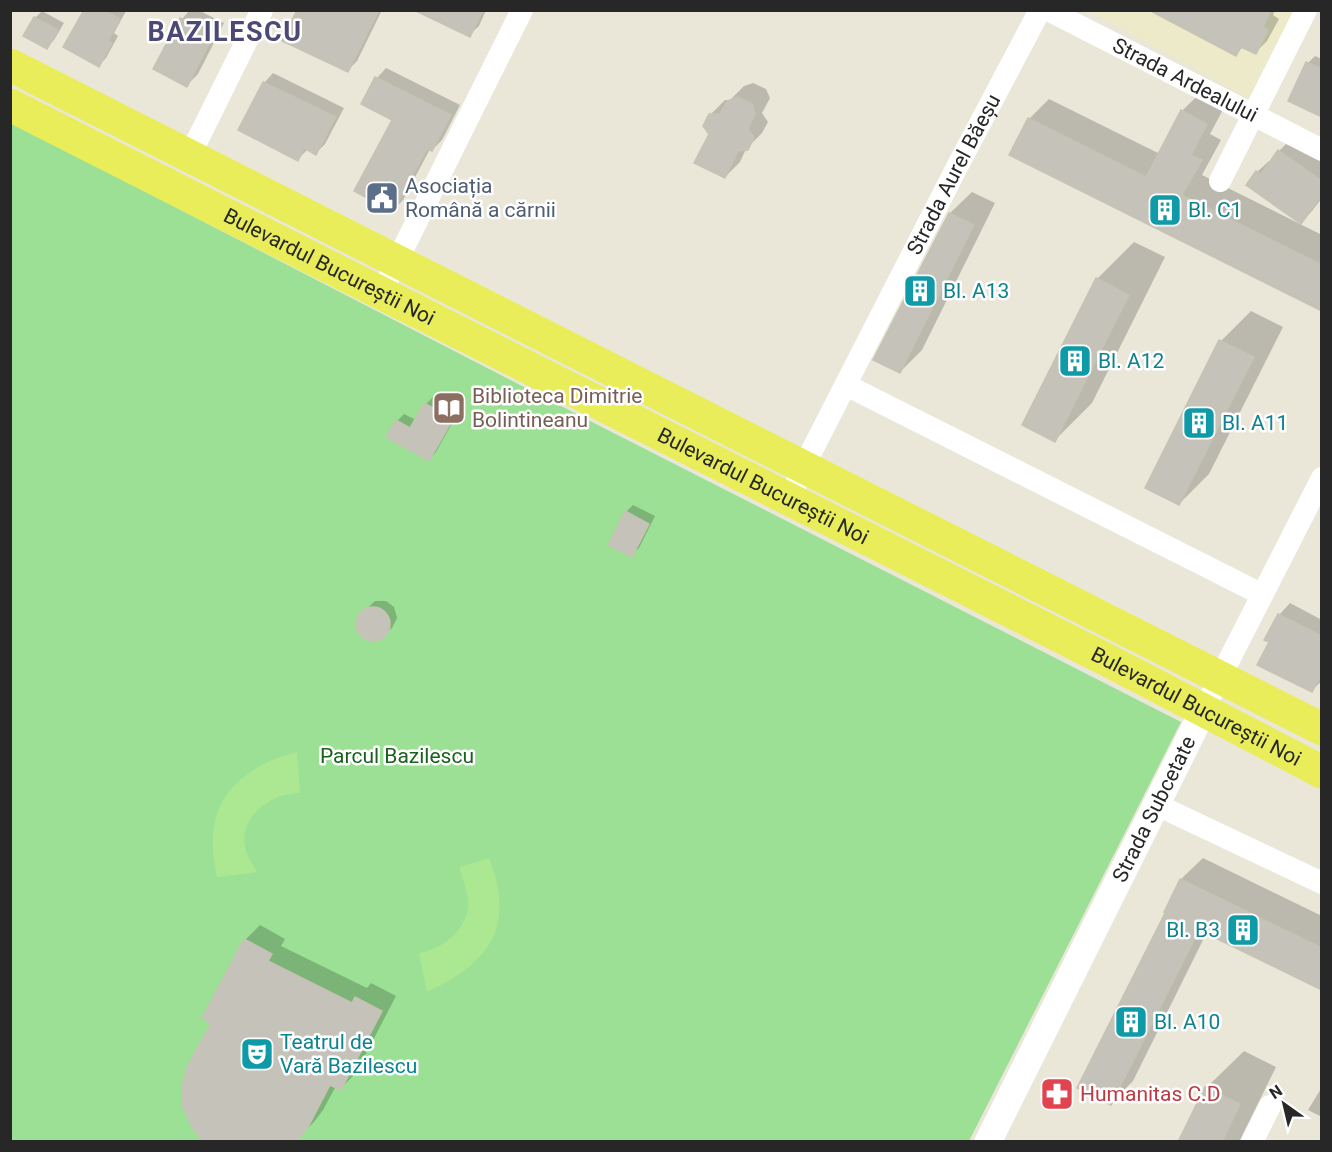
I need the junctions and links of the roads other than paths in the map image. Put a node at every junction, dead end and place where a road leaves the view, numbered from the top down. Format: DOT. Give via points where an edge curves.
graph roads {
  1 [pos="262,10"];
  2 [pos="522,10"];
  3 [pos="1040,10"];
  4 [pos="1048,10"];
  5 [pos="1306,10"];
  6 [pos="10,65"];
  7 [pos="10,105"];
  8 [pos="1252,115"];
  9 [pos="1322,150"];
  10 [pos="189,157"];
  11 [pos="1220,181"];
  12 [pos="397,261"];
  13 [pos="381,293"];
  14 [pos="846,385"];
  15 [pos="804,466"];
  16 [pos="1322,478"];
  17 [pos="789,499"];
  18 [pos="1261,594"];
  19 [pos="1219,676"];
  20 [pos="1203,711"];
  21 [pos="1322,729"];
  22 [pos="1322,772"];
  23 [pos="1155,804"];
  24 [pos="1322,883"];
  25 [pos="1270,1106"];
  26 [pos="988,1142"];
  27 [pos="1252,1142"];
  1 -- 10 [label="street"];
  2 -- 12 [label="street"];
  3 -- 14 [label="street, Strada Aurel Băeșu"];
  4 -- 8 [label="street, Strada Ardealului"];
  5 -- 8 [label="street"];
  6 -- 10 [label="main road, Bulevardul Bucureștii Noi"];
  7 -- 13 [label="main road, Bulevardul Bucureștii Noi"];
  8 -- 9 [label="street, Strada Ardealului"];
  8 -- 11 [label="street"];
  10 -- 12 [label="main road, Bulevardul Bucureștii Noi"];
  12 -- 13 [label="street"];
  12 -- 15 [label="main road, Bulevardul Bucureștii Noi"];
  13 -- 17 [label="main road, Bulevardul Bucureștii Noi"];
  14 -- 15 [label="street, Strada Aurel Băeșu"];
  14 -- 18 [label="street"];
  15 -- 17 [label="street, Strada Aurel Băeșu"];
  15 -- 19 [label="main road, Bulevardul Bucureștii Noi"];
  16 -- 18 [label="street, Strada Subcetate"];
  17 -- 20 [label="main road, Bulevardul Bucureștii Noi"];
  18 -- 19 [label="street, Strada Subcetate"];
  19 -- 20 [label="street, Strada Subcetate"];
  19 -- 21 [label="main road, Bulevardul Bucureștii Noi"];
  20 -- 22 [label="main road, Bulevardul Bucureștii Noi"];
  20 -- 23 [label="street, Strada Subcetate"];
  23 -- 24 [label="street"];
  23 -- 26 [label="street, Strada Subcetate"];
  25 -- 27 [label="street"];
}
